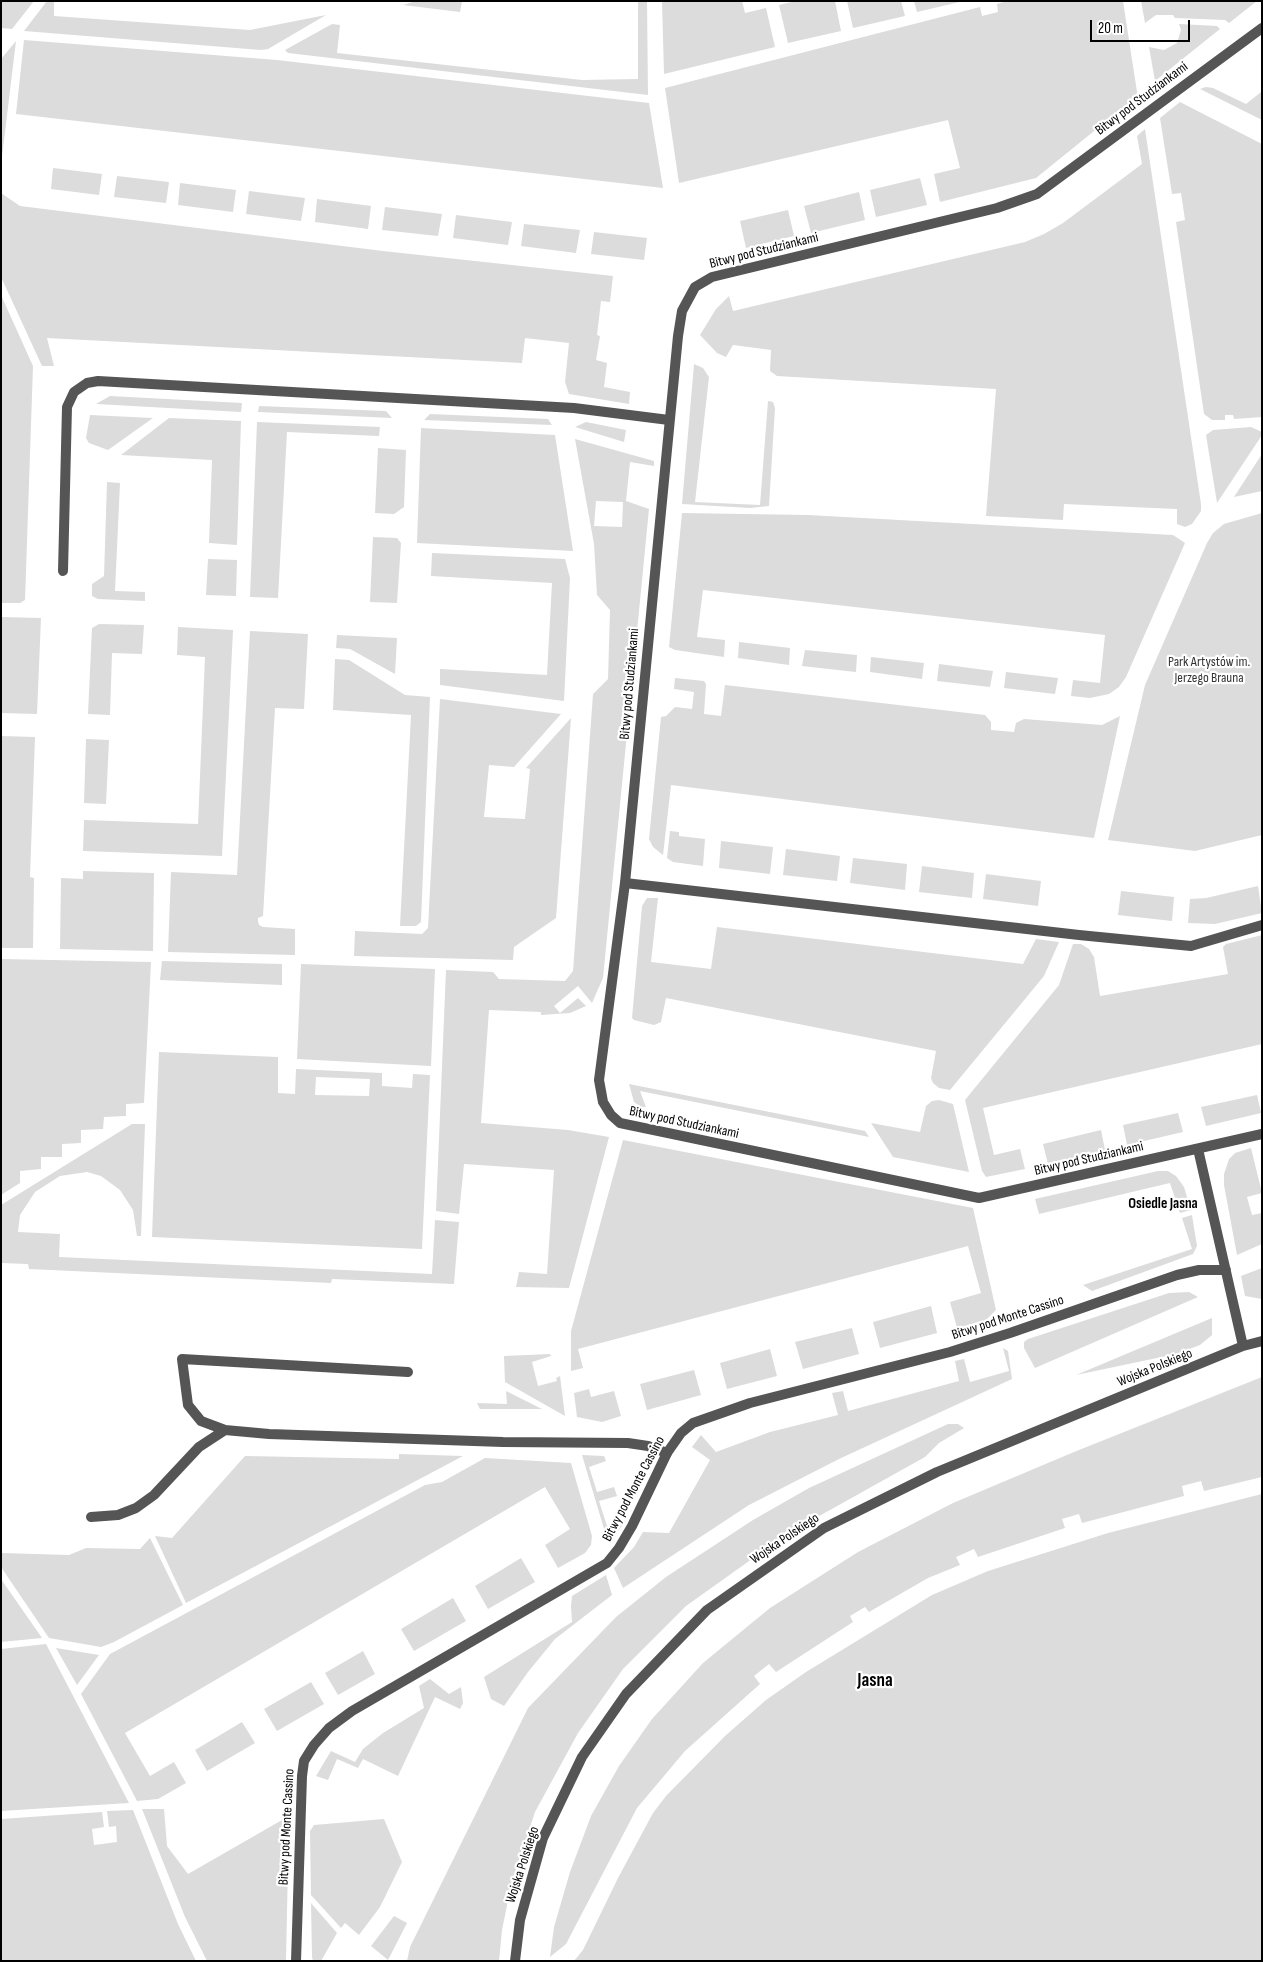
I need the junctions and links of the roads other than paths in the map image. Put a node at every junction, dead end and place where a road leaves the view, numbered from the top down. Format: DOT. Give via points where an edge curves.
graph roads {
  1 [pos="1262,28"];
  2 [pos="669,420"];
  3 [pos="63,570"];
  4 [pos="625,883"];
  5 [pos="1262,926"];
  6 [pos="1262,1134"];
  7 [pos="1198,1149"];
  8 [pos="1226,1270"];
  9 [pos="1262,1340"];
  10 [pos="1243,1346"];
  11 [pos="408,1372"];
  12 [pos="225,1430"];
  13 [pos="667,1453"];
  14 [pos="91,1517"];
  15 [pos="296,1961"];
  16 [pos="515,1961"];
  1 -- 2 [label="street, Bitwy pod Studziankami" via="1037,194 997,208 712,277 695,287 682,311"];
  2 -- 3 [label="street" via="554,407 98,381 87,383 74,392 67,407"];
  2 -- 4 [label="street, Bitwy pod Studziankami"];
  4 -- 5 [label="street" via="1191,946"];
  4 -- 7 [label="street, Bitwy pod Studziankami" via="599,1080 603,1102 620,1123 979,1198"];
  6 -- 7 [label="street, Bitwy pod Studziankami"];
  7 -- 8 [label="street"];
  8 -- 10 [label="street"];
  8 -- 13 [label="street, Bitwy pod Monte Cassino" via="1199,1270 1177,1275 950,1352 716,1414 693,1423 681,1433"];
  9 -- 10 [label="street, Wojska Polskiego"];
  10 -- 16 [label="street, Wojska Polskiego" via="937,1472 824,1528 707,1610 626,1694 582,1757 543,1838 520,1920"];
  11 -- 12 [label="street" via="182,1359 188,1406 200,1421"];
  12 -- 13 [label="street" via="503,1442 628,1443"];
  12 -- 14 [label="street" via="198,1447 154,1495 136,1508 118,1515"];
  13 -- 15 [label="street, Bitwy pod Monte Cassino" via="632,1526 607,1563 352,1711 329,1728 314,1745 304,1761 302,1776"];
}
